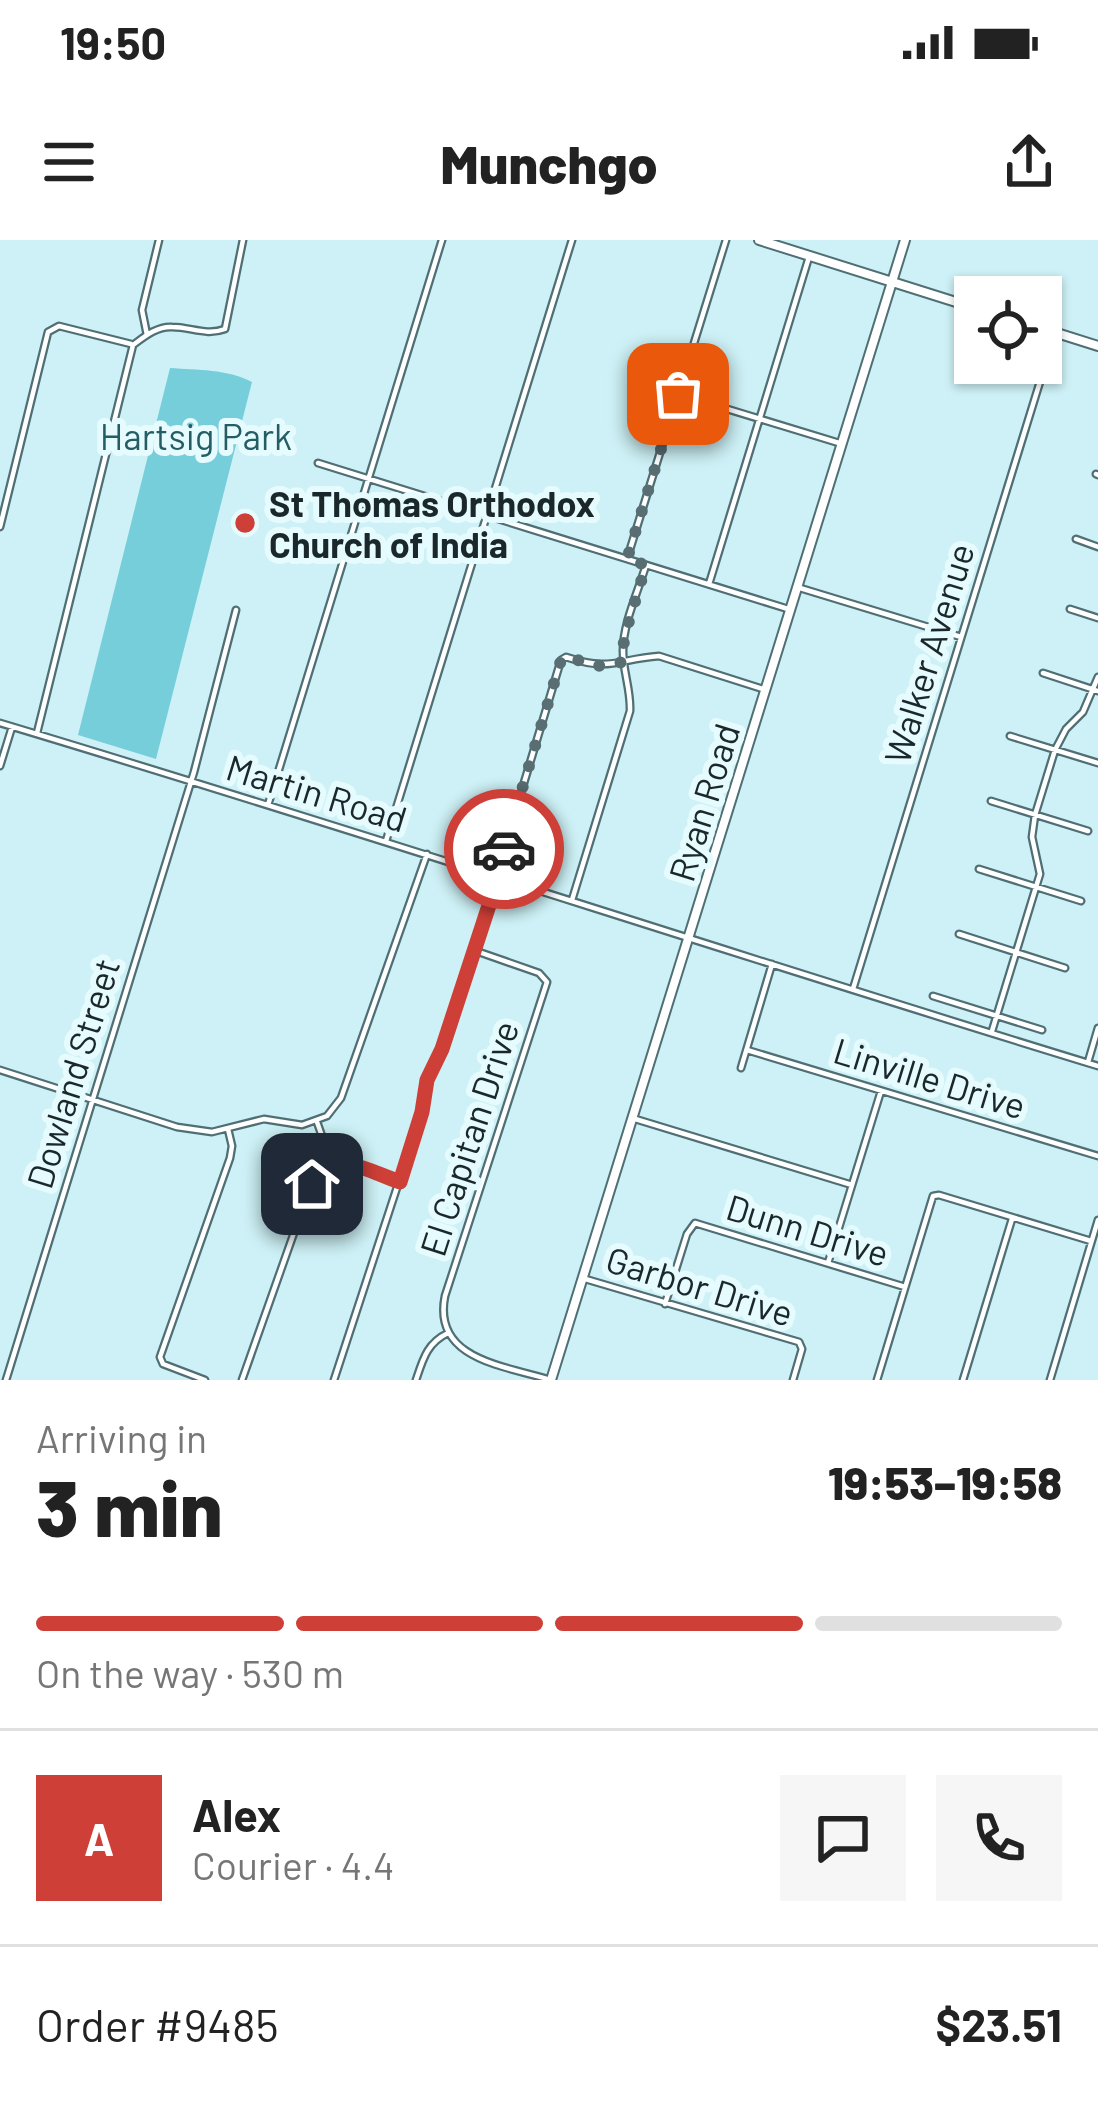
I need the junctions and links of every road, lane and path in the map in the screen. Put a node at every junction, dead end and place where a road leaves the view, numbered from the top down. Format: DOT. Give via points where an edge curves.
graph roads {
  1 [pos="159,240"];
  2 [pos="243,240"];
  3 [pos="442,240"];
  4 [pos="572,240"];
  5 [pos="726,240"];
  6 [pos="759,240"];
  7 [pos="905,240"];
  8 [pos="809,256"];
  9 [pos="891,282"];
  10 [pos="954,302"];
  11 [pos="147,335"];
  12 [pos="1062,335"];
  13 [pos="133,345"];
  14 [pos="1098,346"];
  15 [pos="1039,384"];
  16 [pos="678,394"];
  17 [pos="761,418"];
  18 [pos="843,444"];
  19 [pos="318,463"];
  20 [pos="368,479"];
  21 [pos="488,515"];
  22 [pos="0,527"];
  23 [pos="1076,539"];
  24 [pos="1098,547"];
  25 [pos="627,559"];
  26 [pos="646,565"];
  27 [pos="709,584"];
  28 [pos="798,587"];
  29 [pos="1070,609"];
  30 [pos="236,610"];
  31 [pos="791,610"];
  32 [pos="1098,618"];
  33 [pos="961,637"];
  34 [pos="623,662"];
  35 [pos="1043,673"];
  36 [pos="1098,677"];
  37 [pos="766,690"];
  38 [pos="1096,690"];
  39 [pos="0,723"];
  40 [pos="12,727"];
  41 [pos="37,734"];
  42 [pos="1010,736"];
  43 [pos="1055,750"];
  44 [pos="1098,763"];
  45 [pos="0,766"];
  46 [pos="189,781"];
  47 [pos="991,801"];
  48 [pos="268,805"];
  49 [pos="1035,815"];
  50 [pos="1088,832"];
  51 [pos="386,841"];
  52 [pos="427,854"];
  53 [pos="979,868"];
  54 [pos="498,877"];
  55 [pos="1037,888"];
  56 [pos="572,900"];
  57 [pos="1082,901"];
  58 [pos="959,934"];
  59 [pos="689,939"];
  60 [pos="475,950"];
  61 [pos="1016,953"];
  62 [pos="772,964"];
  63 [pos="1065,968"];
  64 [pos="853,989"];
  65 [pos="933,996"];
  66 [pos="997,1016"];
  67 [pos="1098,1028"];
  68 [pos="1042,1030"];
  69 [pos="991,1034"];
  70 [pos="747,1049"];
  71 [pos="1088,1063"];
  72 [pos="1098,1066"];
  73 [pos="741,1068"];
  74 [pos="0,1070"];
  75 [pos="881,1090"];
  76 [pos="92,1099"];
  77 [pos="632,1118"];
  78 [pos="316,1122"];
  79 [pos="229,1129"];
  80 [pos="1098,1156"];
  81 [pos="333,1167"];
  82 [pos="400,1182"];
  83 [pos="852,1185"];
  84 [pos="1012,1217"];
  85 [pos="1098,1220"];
  86 [pos="1091,1241"];
  87 [pos="828,1263"];
  88 [pos="582,1278"];
  89 [pos="905,1287"];
  90 [pos="665,1304"];
  91 [pos="448,1333"];
  92 [pos="6,1380"];
  93 [pos="205,1380"];
  94 [pos="242,1380"];
  95 [pos="334,1380"];
  96 [pos="416,1380"];
  97 [pos="551,1380"];
  98 [pos="794,1380"];
  99 [pos="877,1380"];
  100 [pos="963,1380"];
  101 [pos="1049,1380"];
  1 -- 11 [label="street" via="142,310"];
  2 -- 11 [label="street" via="225,328 170,326"];
  3 -- 20 [label="street"];
  4 -- 21 [label="street"];
  5 -- 16 [label="street"];
  6 -- 8 [label="main road"];
  7 -- 9 [label="main road, Ryan Road"];
  8 -- 9 [label="main road"];
  8 -- 17 [label="street"];
  9 -- 10 [label="main road"];
  9 -- 18 [label="main road, Ryan Road"];
  11 -- 13 [label="street"];
  12 -- 14 [label="main road"];
  13 -- 22 [label="street" via="58,326 48,332"];
  13 -- 41 [label="street"];
  15 -- 33 [label="street, Walker Avenue"];
  16 -- 17 [label="street"];
  16 -- 25 [label="street"];
  17 -- 18 [label="street"];
  17 -- 27 [label="street"];
  18 -- 28 [label="main road, Ryan Road"];
  19 -- 20 [label="street"];
  20 -- 21 [label="street"];
  20 -- 48 [label="street"];
  21 -- 25 [label="street"];
  21 -- 51 [label="street"];
  23 -- 24 [label="street"];
  25 -- 26 [label="street"];
  26 -- 27 [label="street"];
  26 -- 34 [label="street"];
  27 -- 31 [label="street"];
  28 -- 31 [label="main road, Ryan Road"];
  28 -- 33 [label="street"];
  29 -- 32 [label="street"];
  30 -- 46 [label="street, Dowland Street"];
  31 -- 37 [label="main road, Ryan Road"];
  33 -- 64 [label="street, Walker Avenue"];
  34 -- 37 [label="street" via="673,658"];
  34 -- 54 [label="street" via="563,658"];
  34 -- 56 [label="street" via="630,711"];
  35 -- 38 [label="street"];
  36 -- 38 [label="street"];
  37 -- 59 [label="main road, Ryan Road"];
  38 -- 43 [label="street"];
  39 -- 40 [label="street, Martin Road"];
  40 -- 41 [label="street, Martin Road"];
  40 -- 45 [label="street"];
  41 -- 46 [label="street, Martin Road"];
  42 -- 43 [label="street"];
  43 -- 44 [label="street"];
  43 -- 49 [label="street"];
  46 -- 48 [label="street, Martin Road"];
  46 -- 76 [label="street, Dowland Street"];
  47 -- 49 [label="street"];
  48 -- 51 [label="street, Martin Road"];
  49 -- 50 [label="street"];
  49 -- 55 [label="street"];
  51 -- 52 [label="street, Martin Road"];
  52 -- 54 [label="street, Martin Road"];
  52 -- 78 [label="street" via="341,1097"];
  53 -- 55 [label="street"];
  54 -- 56 [label="street, Martin Road"];
  54 -- 60 [label="street"];
  55 -- 57 [label="street"];
  55 -- 61 [label="street"];
  56 -- 59 [label="street, Martin Road"];
  58 -- 61 [label="street"];
  59 -- 62 [label="street, Martin Road"];
  59 -- 77 [label="main road, Ryan Road"];
  60 -- 82 [label="street"];
  60 -- 91 [label="street, El Capitan Drive" via="547,982 445,1296"];
  61 -- 63 [label="street"];
  61 -- 66 [label="street"];
  62 -- 64 [label="street, Martin Road"];
  62 -- 70 [label="street"];
  64 -- 69 [label="street, Martin Road"];
  65 -- 66 [label="street"];
  66 -- 68 [label="street"];
  66 -- 69 [label="street"];
  67 -- 71 [label="street"];
  69 -- 71 [label="street, Martin Road"];
  70 -- 73 [label="street"];
  70 -- 75 [label="street, Linville Drive"];
  71 -- 72 [label="street, Martin Road"];
  74 -- 76 [label="street"];
  75 -- 80 [label="street, Linville Drive"];
  75 -- 83 [label="street"];
  76 -- 79 [label="street" via="177,1127"];
  76 -- 92 [label="street, Dowland Street"];
  77 -- 83 [label="street"];
  77 -- 88 [label="main road, Ryan Road"];
  78 -- 79 [label="street" via="264,1119"];
  78 -- 81 [label="street"];
  79 -- 93 [label="street" via="230,1158 160,1361"];
  81 -- 82 [label="street" via="356,1166"];
  81 -- 94 [label="street" via="310,1188"];
  82 -- 95 [label="street"];
  83 -- 87 [label="street"];
  84 -- 86 [label="street"];
  84 -- 89 [label="street" via="934,1196"];
  84 -- 100 [label="street"];
  85 -- 86 [label="street"];
  86 -- 101 [label="street"];
  87 -- 89 [label="street, Dunn Drive"];
  87 -- 90 [label="street, Dunn Drive" via="694,1223"];
  88 -- 90 [label="street, Garbor Drive"];
  88 -- 97 [label="main road, Ryan Road"];
  89 -- 99 [label="street"];
  90 -- 98 [label="street, Garbor Drive" via="802,1343"];
  91 -- 96 [label="street" via="427,1349"];
  91 -- 97 [label="street" via="472,1356"];
}
